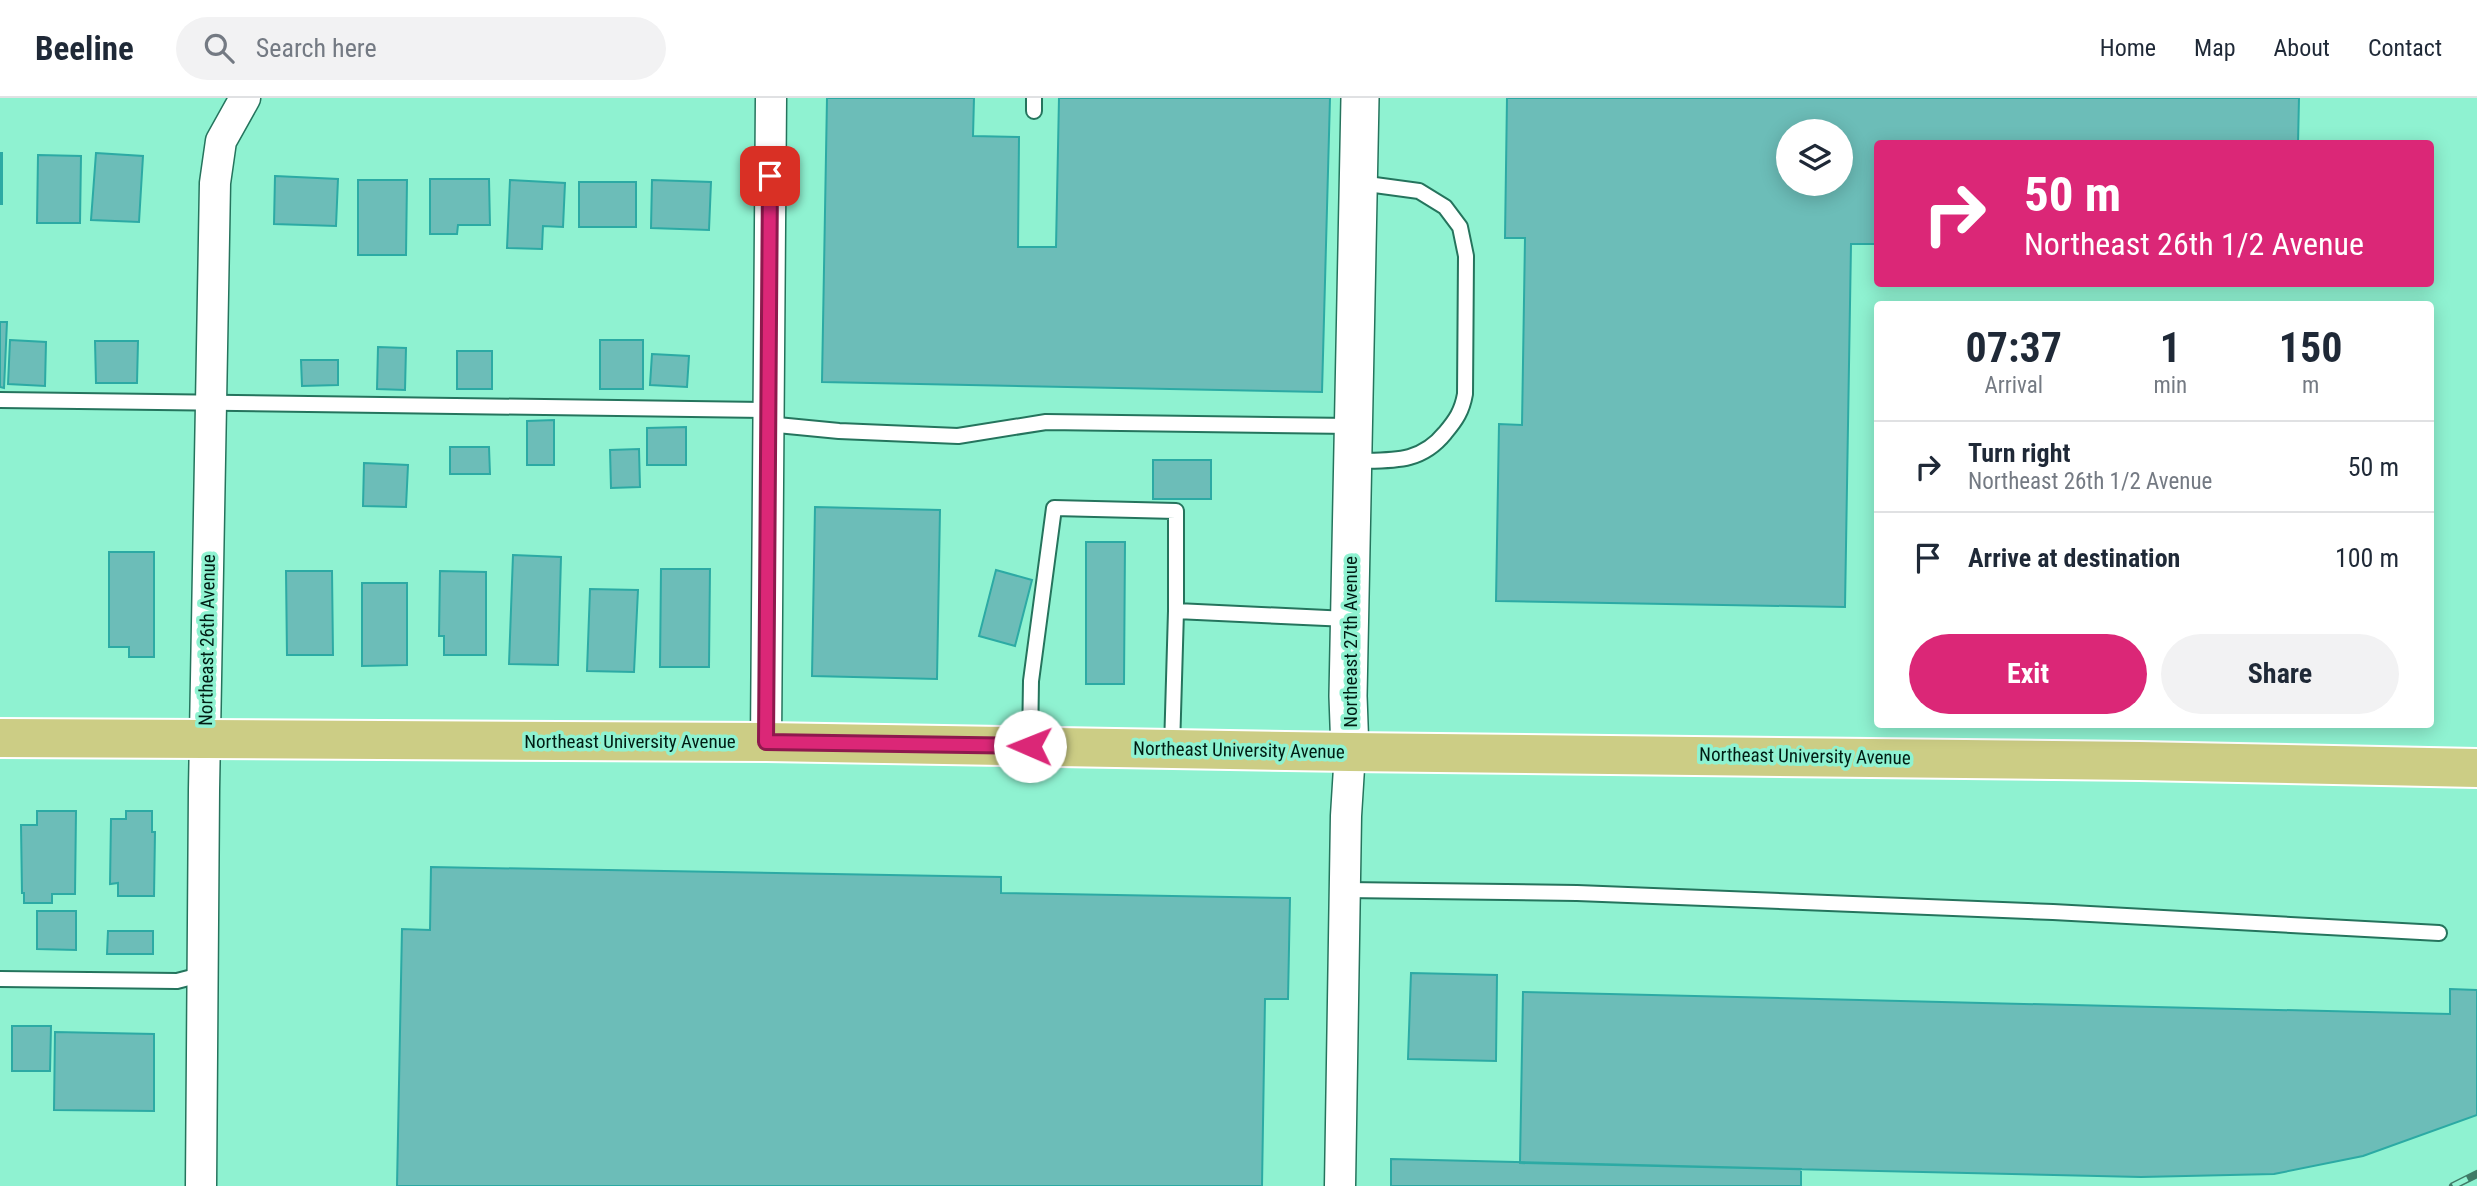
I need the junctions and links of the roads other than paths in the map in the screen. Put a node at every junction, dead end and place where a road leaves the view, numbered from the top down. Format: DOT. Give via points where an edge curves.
graph roads {
  1 [pos="771,98"];
  2 [pos="1360,98"];
  3 [pos="244,99"];
  4 [pos="1359,183"];
  5 [pos="0,400"];
  6 [pos="211,403"];
  7 [pos="767,417"];
  8 [pos="1353,443"];
  9 [pos="1176,611"];
  10 [pos="1349,619"];
  11 [pos="0,738"];
  12 [pos="204,740"];
  13 [pos="766,742"];
  14 [pos="1030,746"];
  15 [pos="1172,748"];
  16 [pos="1350,752"];
  17 [pos="2477,768"];
  18 [pos="1345,890"];
  19 [pos="2439,933"];
  20 [pos="204,974"];
  21 [pos="0,979"];
  22 [pos="201,1186"];
  23 [pos="1339,1186"];
  1 -- 7 [label="street"];
  2 -- 4 [label="street, Northeast 27th Avenue"];
  3 -- 6 [label="street, Northeast 26th Avenue" via="221,141 215,183"];
  4 -- 8 [label="street, Northeast 27th Avenue"];
  4 -- 8 [label="lane" via="1419,191 1445,207 1460,227 1466,256 1465,394 1461,414 1436,444 1420,455 1398,460"];
  5 -- 6 [label="lane"];
  6 -- 7 [label="lane"];
  6 -- 12 [label="street, Northeast 26th Avenue"];
  7 -- 8 [label="lane" via="839,431 958,436 1046,422"];
  7 -- 13 [label="street"];
  8 -- 10 [label="street, Northeast 27th Avenue"];
  9 -- 10 [label="lane"];
  9 -- 14 [label="lane" via="1176,510 1054,508 1031,681"];
  9 -- 15 [label="lane"];
  10 -- 16 [label="street, Northeast 27th Avenue"];
  11 -- 12 [label="main road, Northeast University Avenue"];
  12 -- 13 [label="main road, Northeast University Avenue"];
  12 -- 20 [label="street, Northeast 26th Avenue"];
  13 -- 14 [label="main road, Northeast University Avenue"];
  14 -- 15 [label="main road, Northeast University Avenue"];
  15 -- 16 [label="main road, Northeast University Avenue"];
  16 -- 17 [label="main road, Northeast University Avenue"];
  16 -- 18 [label="street, Northeast 27th Avenue"];
  18 -- 19 [label="lane" via="1577,893"];
  18 -- 23 [label="street, Northeast 27th Avenue"];
  20 -- 21 [label="lane" via="177,981"];
  20 -- 22 [label="street, Northeast 26th Avenue"];
}
